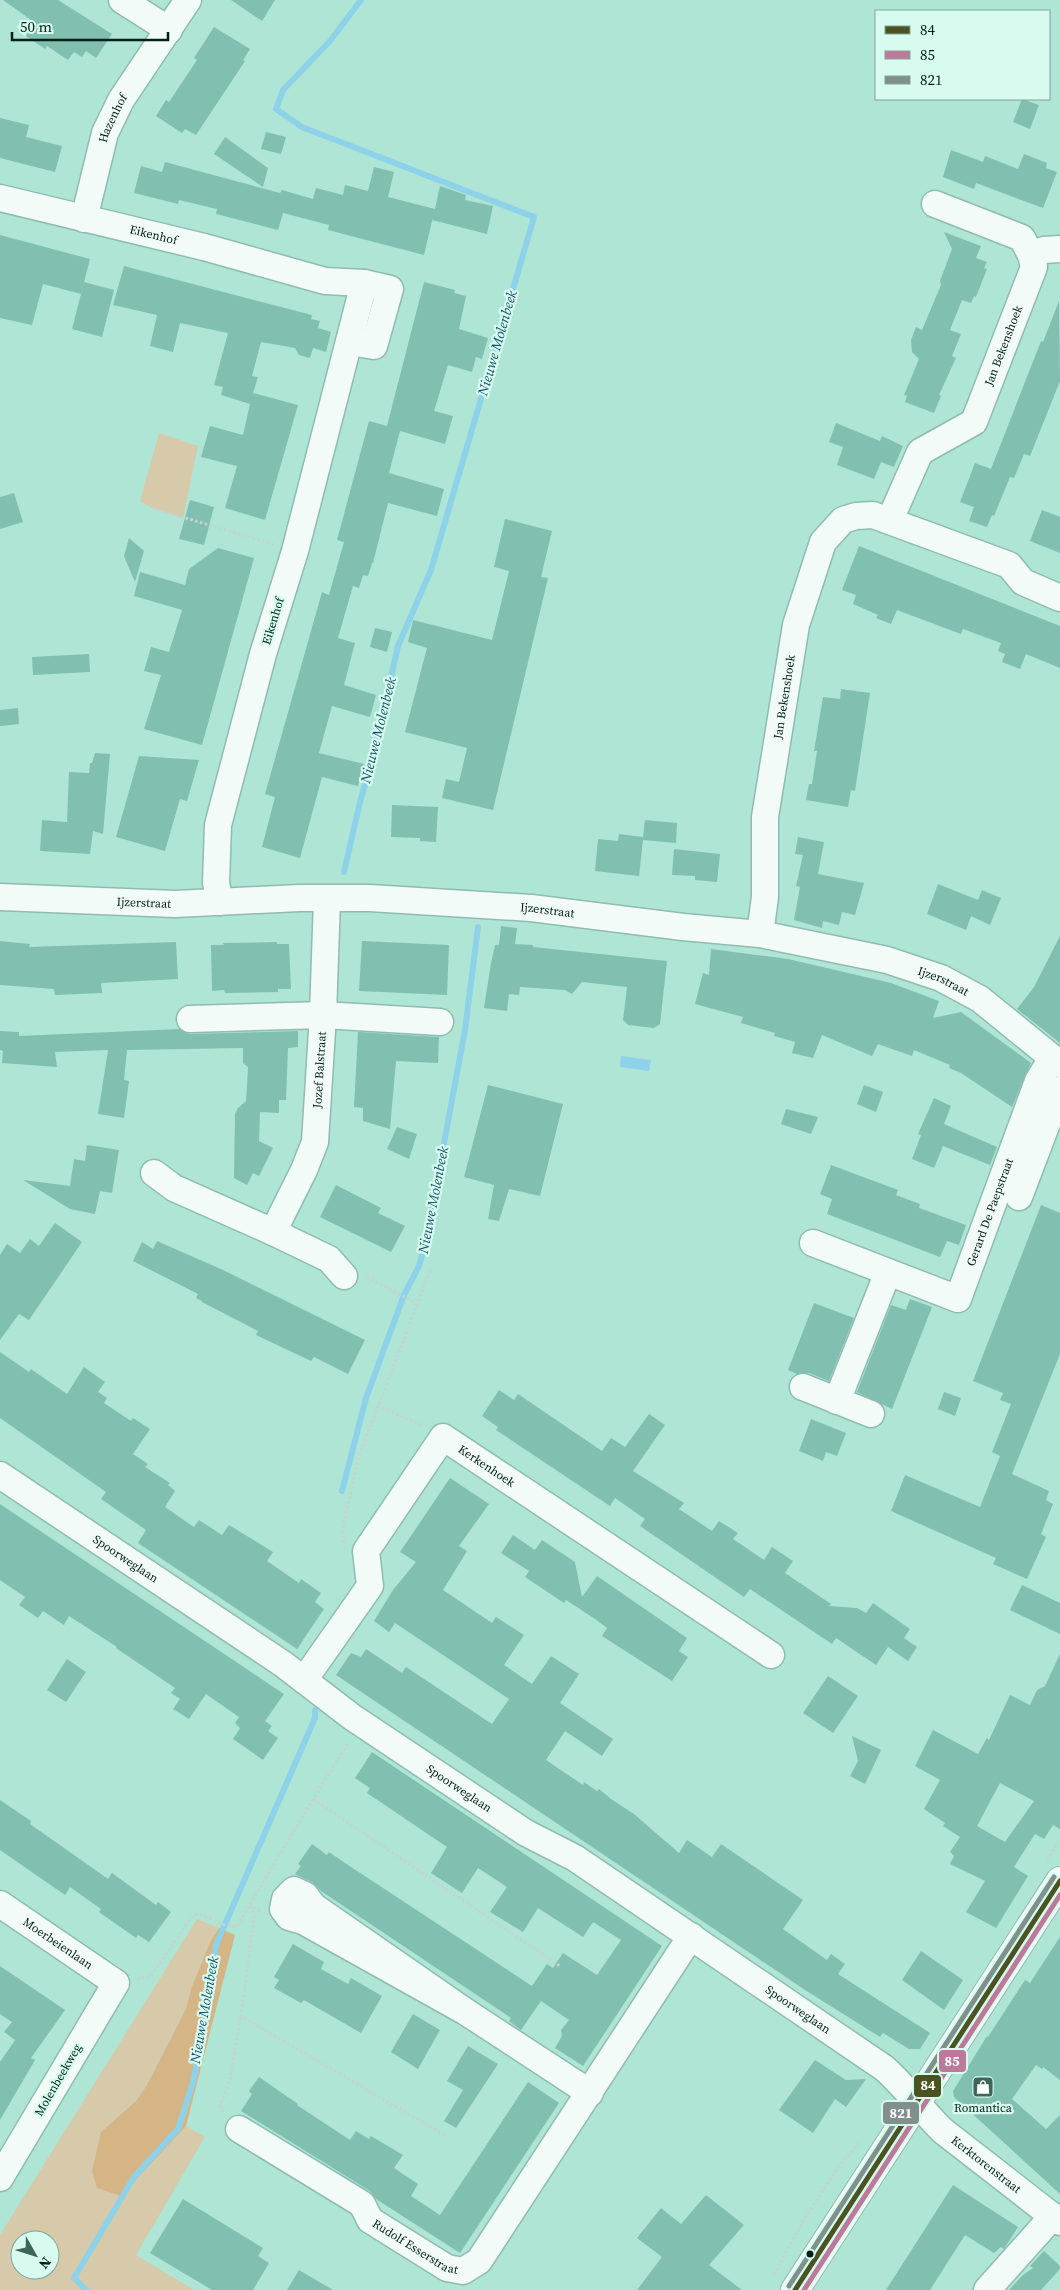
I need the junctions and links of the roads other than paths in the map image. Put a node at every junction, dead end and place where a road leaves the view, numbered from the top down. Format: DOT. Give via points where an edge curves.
graph roads {
  1 [pos="122,0"];
  2 [pos="188,0"];
  3 [pos="169,30"];
  4 [pos="0,198"];
  5 [pos="935,204"];
  6 [pos="84,219"];
  7 [pos="1060,249"];
  8 [pos="1031,255"];
  9 [pos="890,520"];
  10 [pos="1060,598"];
  11 [pos="0,897"];
  12 [pos="327,899"];
  13 [pos="220,902"];
  14 [pos="760,934"];
  15 [pos="323,1015"];
  16 [pos="190,1019"];
  17 [pos="440,1022"];
  18 [pos="1056,1061"];
  19 [pos="1060,1089"];
  20 [pos="154,1173"];
  21 [pos="1019,1197"];
  22 [pos="273,1232"];
  23 [pos="813,1242"];
  24 [pos="888,1272"];
  25 [pos="344,1276"];
  26 [pos="803,1387"];
  27 [pos="837,1401"];
  28 [pos="871,1414"];
  29 [pos="0,1475"];
  30 [pos="771,1655"];
  31 [pos="304,1680"];
  32 [pos="1060,1881"];
  33 [pos="0,1904"];
  34 [pos="283,1909"];
  35 [pos="691,1936"];
  36 [pos="116,1983"];
  37 [pos="590,2093"];
  38 [pos="916,2102"];
  39 [pos="239,2129"];
  40 [pos="0,2178"];
  41 [pos="1056,2219"];
  42 [pos="795,2290"];
  43 [pos="987,2290"];
  1 -- 3 [label="street"];
  2 -- 3 [label="street, Hazenhof"];
  3 -- 6 [label="street, Hazenhof" via="121,100 105,133"];
  4 -- 6 [label="street, Eikenhof"];
  5 -- 8 [label="street" via="1022,238"];
  6 -- 13 [label="street, Eikenhof" via="325,281 364,283 295,551 263,654 218,825 216,883"];
  7 -- 8 [label="street"];
  8 -- 9 [label="street, Jan Bekenshoek" via="1034,267 974,422 920,452"];
  9 -- 10 [label="street, Jan Bekenshoek" via="1009,565 1023,582"];
  9 -- 14 [label="street, Jan Bekenshoek" via="873,515 843,520 824,542 812,573 796,625 774,751 765,817"];
  11 -- 13 [label="street, Ijzerstraat" via="175,904"];
  12 -- 13 [label="street, Ijzerstraat"];
  12 -- 14 [label="street, Ijzerstraat" via="370,898 531,908"];
  12 -- 15 [label="street, Jozef Balstraat"];
  14 -- 18 [label="street, Ijzerstraat" via="887,960 941,978 980,999"];
  15 -- 16 [label="street"];
  15 -- 17 [label="street"];
  15 -- 22 [label="street, Jozef Balstraat" via="315,1142"];
  18 -- 24 [label="street, Gerard De Paepstraat" via="1038,1081 958,1299"];
  19 -- 21 [label="street"];
  20 -- 22 [label="street" via="174,1188"];
  22 -- 25 [label="street" via="329,1259"];
  23 -- 24 [label="street, Gerard De Paepstraat"];
  24 -- 27 [label="street"];
  26 -- 27 [label="street"];
  27 -- 28 [label="street"];
  29 -- 31 [label="street, Spoorweglaan"];
  30 -- 31 [label="street, Kerkenhoek" via="443,1436 366,1551 370,1586"];
  31 -- 35 [label="street, Spoorweglaan" via="361,1723 526,1833 575,1858"];
  32 -- 38 [label="main road"];
  33 -- 36 [label="street, Moerbeienlaan"];
  34 -- 37 [label="street" via="289,1917 303,1921 466,2012"];
  35 -- 37 [label="street, Rudolf Esserstraat"];
  35 -- 38 [label="street, Spoorweglaan" via="884,2068"];
  36 -- 40 [label="street, Molenbeekweg"];
  37 -- 39 [label="street, Rudolf Esserstraat" via="479,2261 463,2271 439,2264 370,2220 362,2204"];
  38 -- 41 [label="street, Kerktorenstraat" via="950,2136"];
  38 -- 42 [label="main road"];
  41 -- 43 [label="street"];
}
